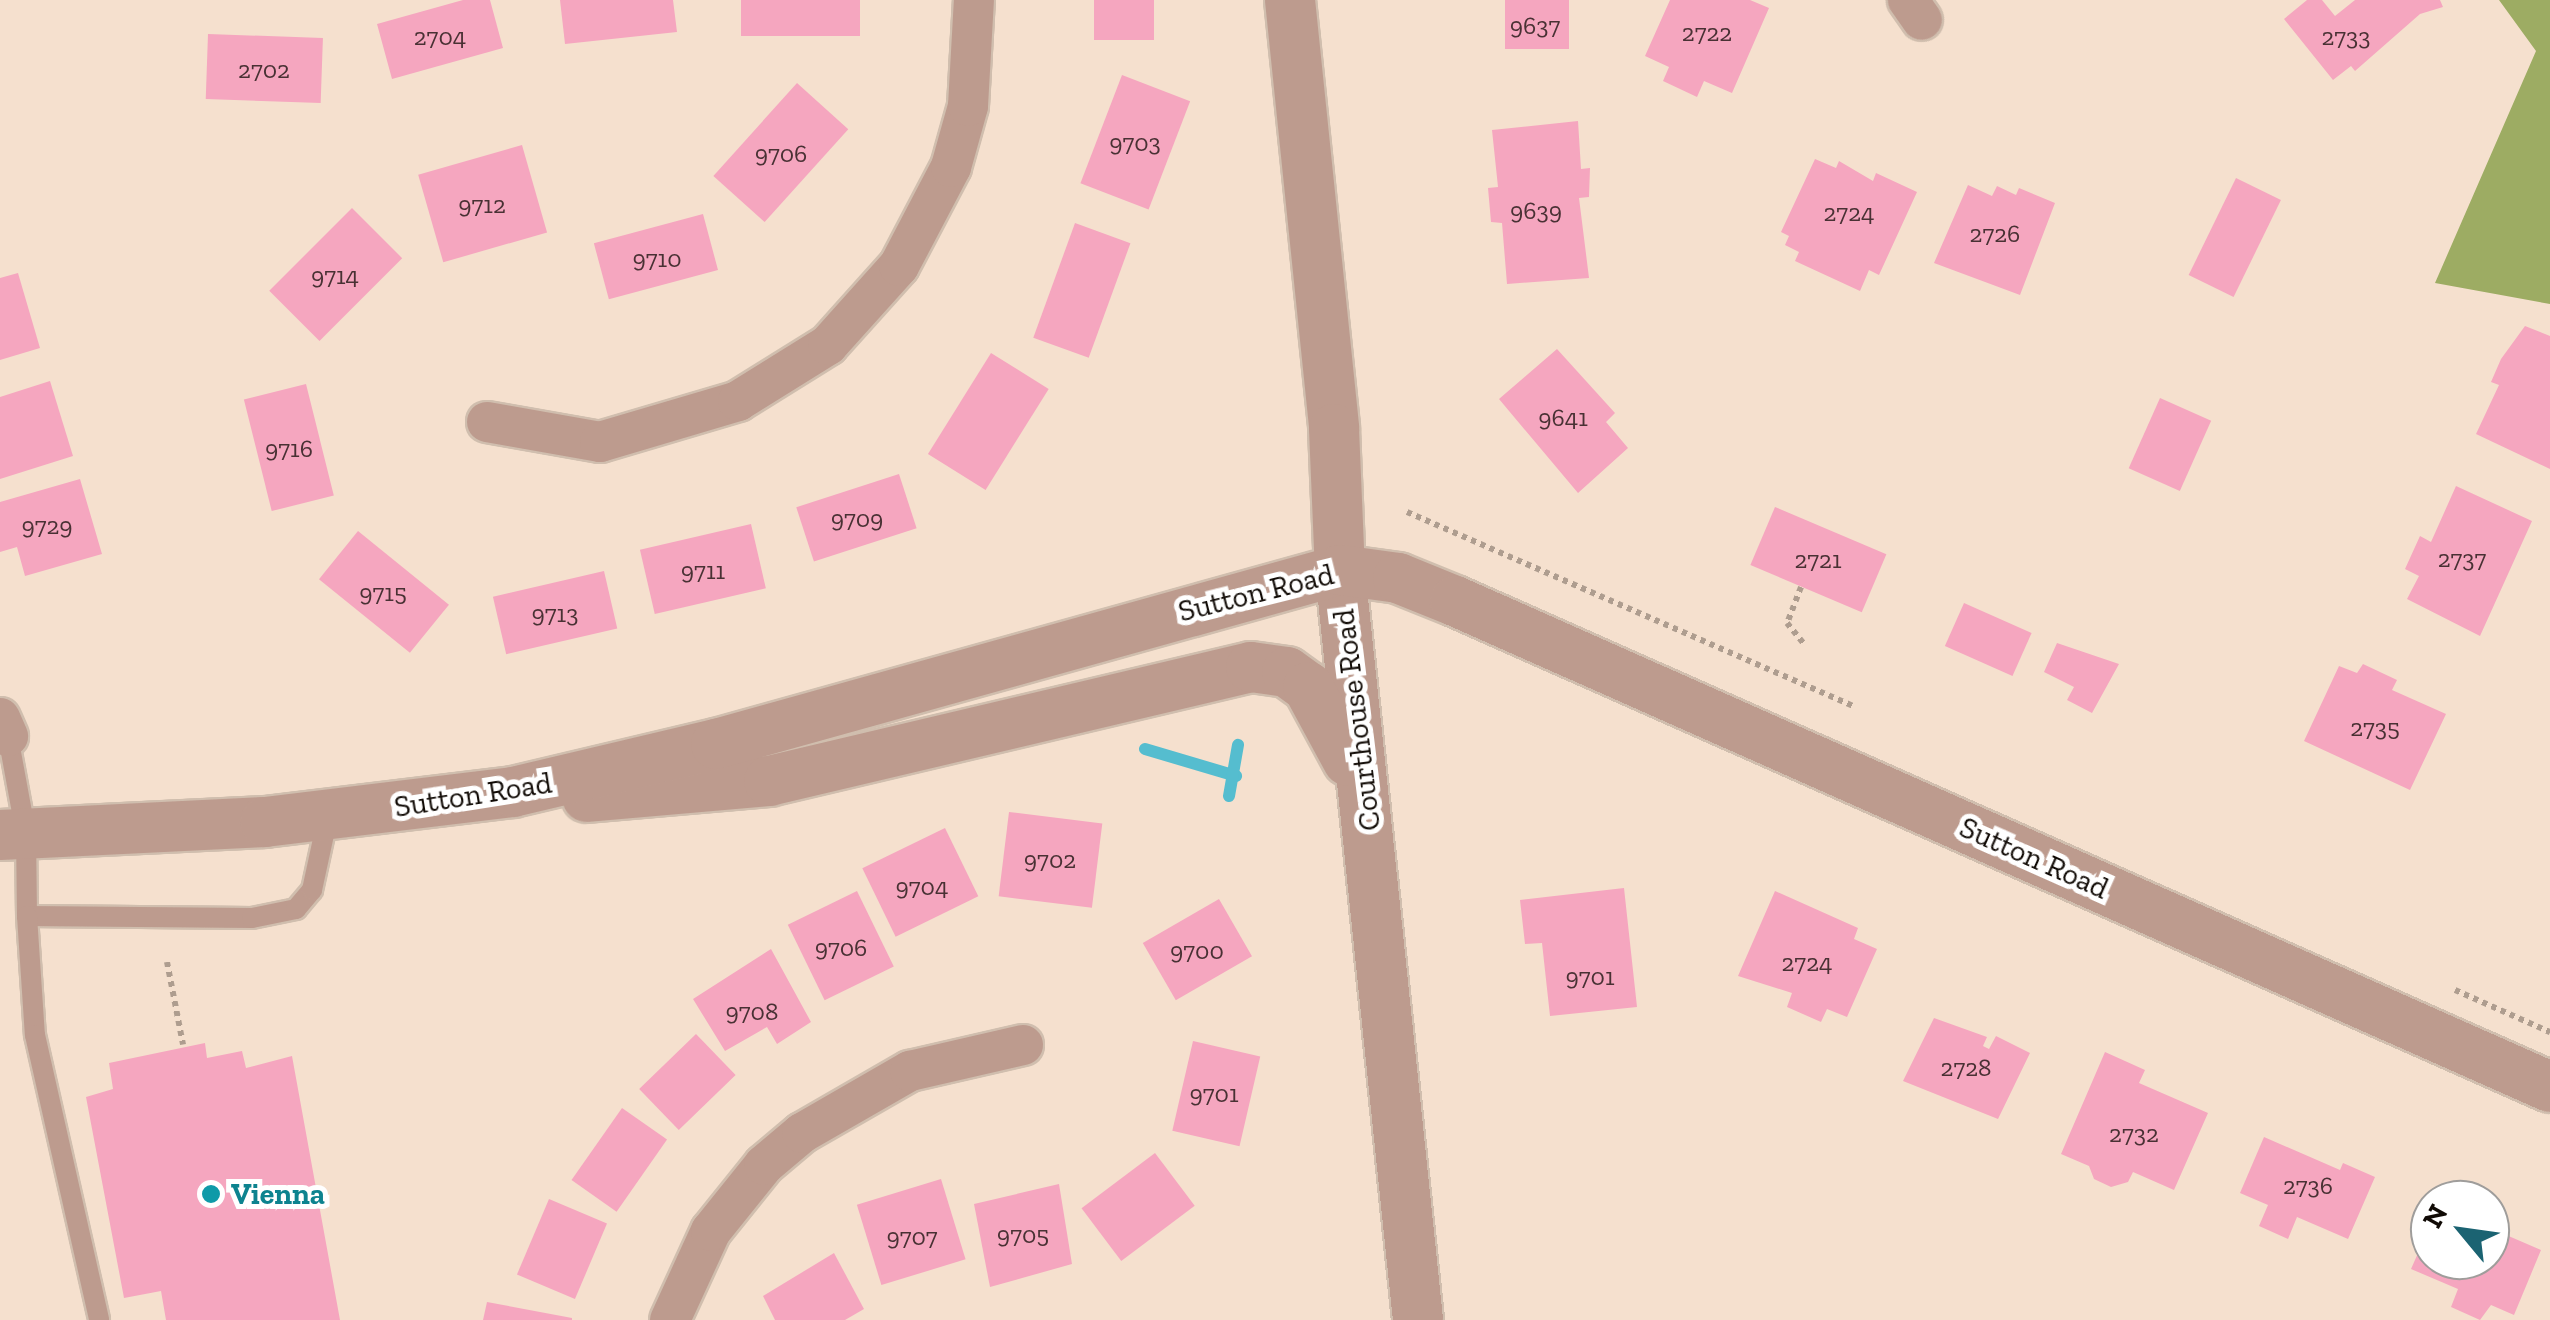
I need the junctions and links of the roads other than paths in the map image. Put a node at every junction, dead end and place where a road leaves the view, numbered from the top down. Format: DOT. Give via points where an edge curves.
graph roads {
  1 [pos="974,0"];
  2 [pos="1290,0"];
  3 [pos="487,422"];
  4 [pos="1340,570"];
  5 [pos="4,727"];
  6 [pos="512,792"];
  7 [pos="328,816"];
  8 [pos="1369,822"];
  9 [pos="13,834"];
  10 [pos="27,916"];
  11 [pos="1024,1045"];
  12 [pos="2550,1087"];
  13 [pos="99,1320"];
  14 [pos="670,1320"];
  15 [pos="1418,1320"];
  1 -- 3 [label="street" via="968,106 950,167 899,266 828,345 738,401 600,442"];
  2 -- 4 [label="street, Courthouse Road" via="1334,430"];
  4 -- 6 [label="street, Sutton Road" via="716,744"];
  4 -- 8 [label="street, Courthouse Road"];
  4 -- 12 [label="street, Sutton Road" via="1398,578 1456,601"];
  5 -- 9 [label="lane"];
  6 -- 7 [label="street, Sutton Road"];
  6 -- 8 [label="street" via="601,798 769,781 1225,671 1272,667 1308,687 1323,706"];
  7 -- 9 [label="street, Sutton Road"];
  7 -- 10 [label="lane" via="312,890 296,909 252,918"];
  8 -- 15 [label="street, Courthouse Road"];
  9 -- 10 [label="lane"];
  10 -- 13 [label="lane" via="35,1034"];
  11 -- 14 [label="street" via="910,1072 802,1133 736,1196 687,1274"];
}
